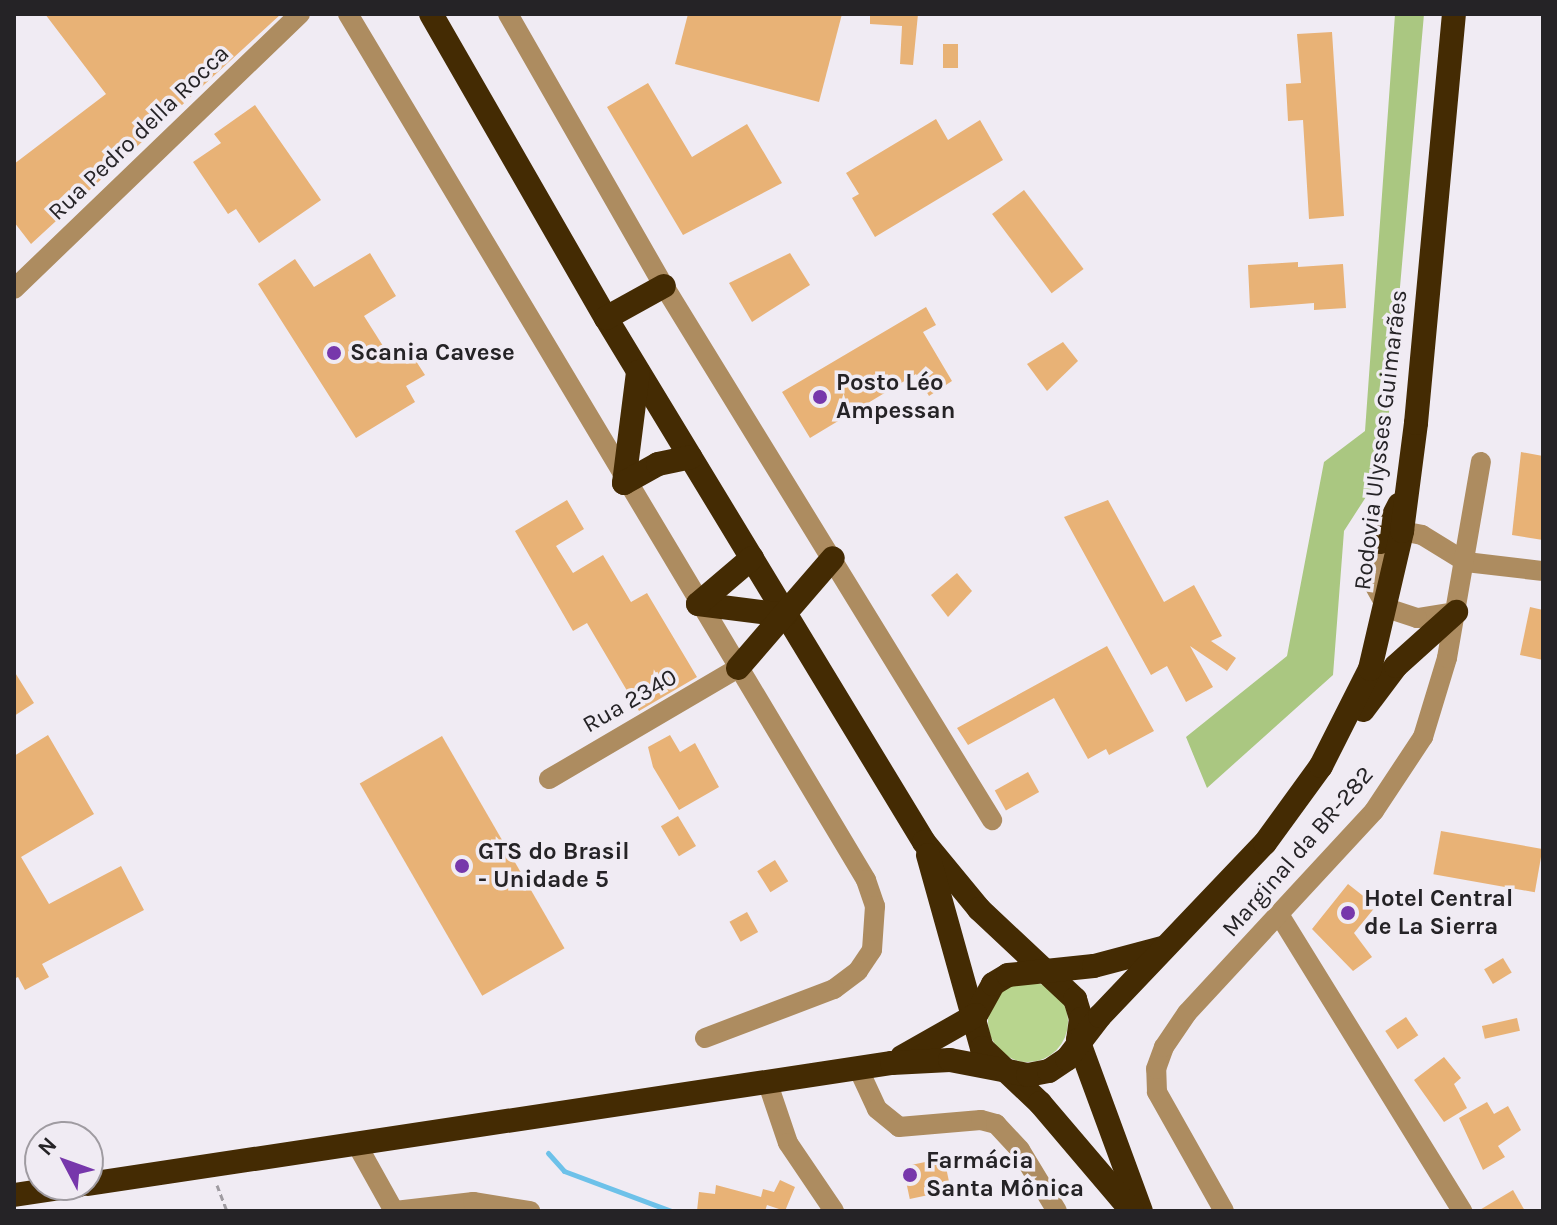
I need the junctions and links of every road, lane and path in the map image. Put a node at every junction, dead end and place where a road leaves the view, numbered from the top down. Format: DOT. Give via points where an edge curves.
graph roads {
  1 [pos="300,14"];
  2 [pos="348,14"];
  3 [pos="431,14"];
  4 [pos="508,14"];
  5 [pos="1454,14"];
  6 [pos="664,286"];
  7 [pos="14,289"];
  8 [pos="606,318"];
  9 [pos="638,372"];
  10 [pos="690,457"];
  11 [pos="1481,462"];
  12 [pos="624,483"];
  13 [pos="1391,536"];
  14 [pos="752,558"];
  15 [pos="833,558"];
  16 [pos="1466,562"];
  17 [pos="1543,571"];
  18 [pos="698,604"];
  19 [pos="1387,608"];
  20 [pos="1456,612"];
  21 [pos="785,615"];
  22 [pos="738,668"];
  23 [pos="1321,766"];
  24 [pos="549,779"];
  25 [pos="992,820"];
  26 [pos="924,842"];
  27 [pos="1280,916"];
  28 [pos="1168,946"];
  29 [pos="1044,972"];
  30 [pos="976,1015"];
  31 [pos="705,1038"];
  32 [pos="1078,1040"];
  33 [pos="892,1063"];
  34 [pos="858,1068"];
  35 [pos="1006,1070"];
  36 [pos="767,1081"];
  37 [pos="356,1143"];
  38 [pos="209,1165"];
  39 [pos="104,1181"];
  40 [pos="227,1211"];
  41 [pos="394,1211"];
  42 [pos="530,1211"];
  43 [pos="834,1211"];
  44 [pos="1057,1211"];
  45 [pos="1132,1211"];
  46 [pos="1141,1211"];
  47 [pos="1224,1211"];
  48 [pos="1462,1211"];
  1 -- 7 [label="street, Rua Pedro della Rocca"];
  2 -- 12 [label="street"];
  3 -- 8 [label="highway"];
  4 -- 6 [label="street"];
  5 -- 13 [label="highway, Rodovia Ulysses Guimarães" via="1408,489"];
  6 -- 8 [label="highway"];
  6 -- 15 [label="street"];
  8 -- 9 [label="highway"];
  9 -- 10 [label="highway"];
  9 -- 12 [label="highway"];
  10 -- 12 [label="highway" via="658,464"];
  10 -- 14 [label="highway"];
  11 -- 16 [label="street, Marginal da BR-282"];
  12 -- 18 [label="street"];
  13 -- 16 [label="street" via="1422,535"];
  13 -- 19 [label="highway, Rodovia Ulysses Guimarães"];
  14 -- 18 [label="highway"];
  14 -- 21 [label="highway"];
  15 -- 21 [label="highway"];
  15 -- 25 [label="street"];
  16 -- 17 [label="street"];
  16 -- 20 [label="street, Marginal da BR-282"];
  18 -- 21 [label="highway"];
  18 -- 22 [label="street"];
  19 -- 20 [label="street" via="1417,618"];
  19 -- 23 [label="highway, Rodovia Ulysses Guimarães" via="1370,669"];
  20 -- 23 [label="highway" via="1396,666"];
  20 -- 27 [label="street, Marginal da BR-282" via="1438,697 1403,771 1356,833"];
  21 -- 22 [label="highway" via="752,646"];
  21 -- 26 [label="highway"];
  22 -- 24 [label="street, Rua 2340"];
  22 -- 31 [label="street" via="866,880 877,928 872,950 858,971 834,989"];
  23 -- 28 [label="highway, Rodovia Ulysses Guimarães" via="1235,879"];
  26 -- 29 [label="highway" via="979,909"];
  26 -- 30 [label="highway"];
  27 -- 47 [label="street, Marginal da BR-282" via="1181,1021 1156,1069 1166,1114"];
  27 -- 48 [label="street"];
  28 -- 29 [label="highway, Rodovia Ulysses Guimarães" via="1119,961"];
  28 -- 32 [label="highway, Rodovia Ulysses Guimarães"];
  29 -- 30 [label="highway, Rodovia Ulysses Guimarães" via="1008,975 993,984"];
  29 -- 32 [label="highway" via="1075,999 1081,1019"];
  30 -- 33 [label="highway"];
  30 -- 35 [label="highway" via="982,1048"];
  32 -- 35 [label="highway, Rodovia Ulysses Guimarães" via="1067,1059 1049,1071 1028,1075"];
  32 -- 46 [label="highway"];
  33 -- 34 [label="highway, Rodovia Ulysses Guimarães"];
  33 -- 35 [label="highway, Rodovia Ulysses Guimarães" via="950,1060"];
  34 -- 36 [label="highway, Rodovia Ulysses Guimarães"];
  34 -- 44 [label="street" via="877,1109 899,1127 981,1120 996,1124 1020,1150"];
  35 -- 45 [label="highway"];
  36 -- 37 [label="highway, Rodovia Ulysses Guimarães"];
  36 -- 43 [label="street" via="788,1143"];
  37 -- 38 [label="highway, Rodovia Ulysses Guimarães"];
  37 -- 41 [label="street"];
  38 -- 39 [label="highway, Rodovia Ulysses Guimarães"];
  38 -- 40 [label="path"];
  41 -- 42 [label="street" via="473,1202"];
}
